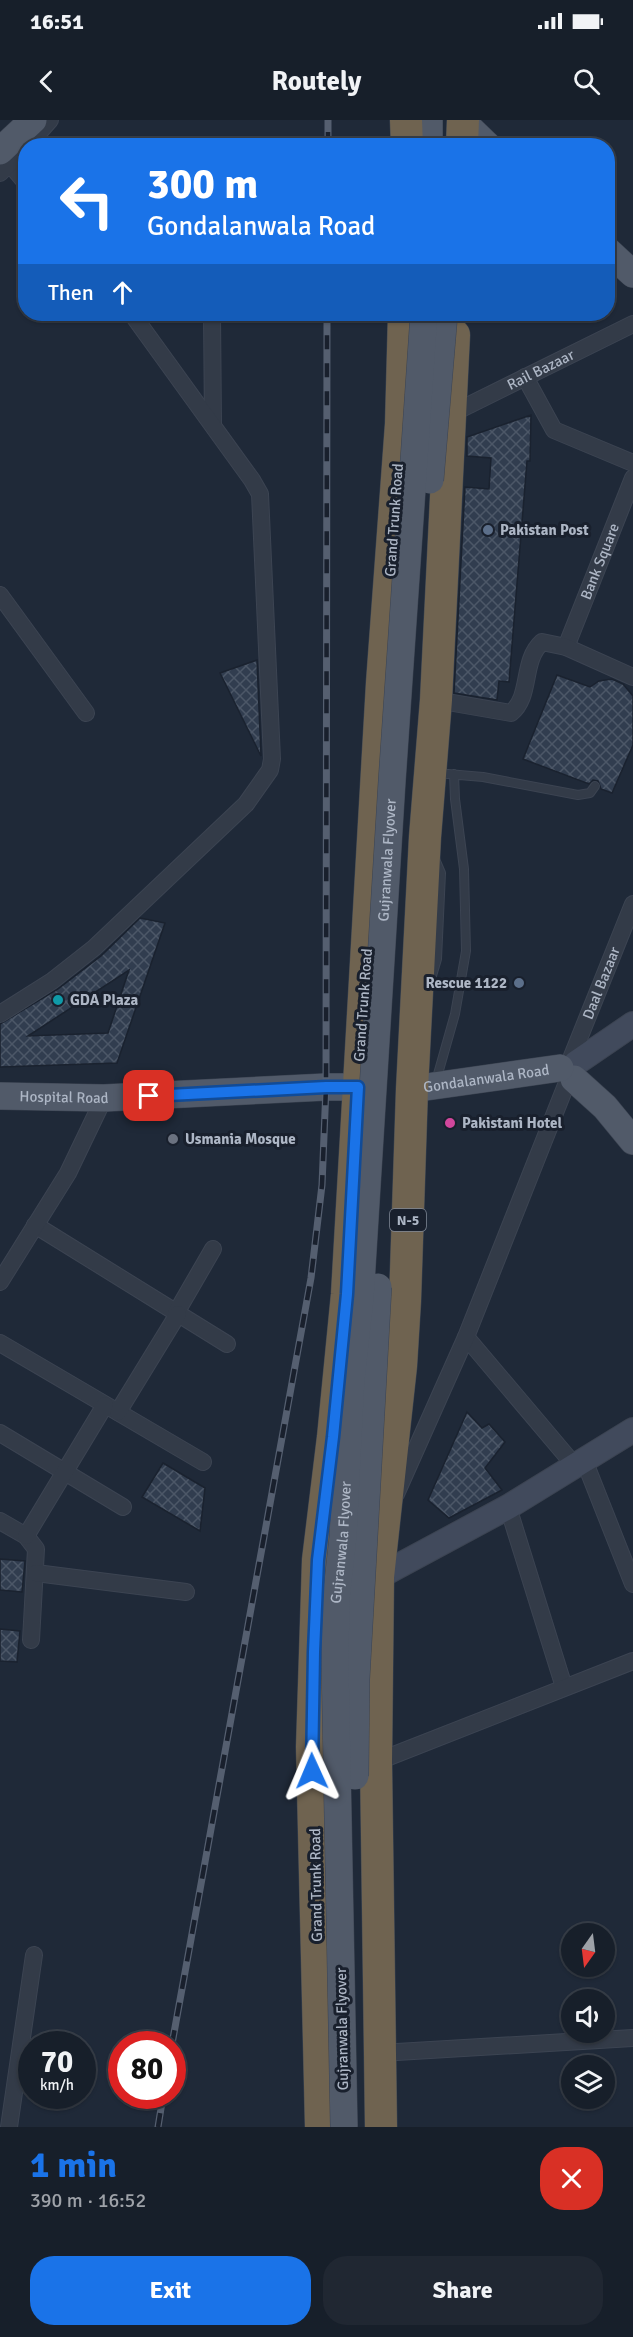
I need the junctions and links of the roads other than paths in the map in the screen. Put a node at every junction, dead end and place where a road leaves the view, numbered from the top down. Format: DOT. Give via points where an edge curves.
graph roads {
  1 [pos="18,120"];
  2 [pos="33,120"];
  3 [pos="50,120"];
  4 [pos="406,120"];
  5 [pos="429,120"];
  6 [pos="457,131"];
  7 [pos="0,137"];
  8 [pos="23,138"];
  9 [pos="33,138"];
  10 [pos="407,138"];
  11 [pos="429,138"];
  12 [pos="471,138"];
  13 [pos="18,147"];
  14 [pos="9,163"];
  15 [pos="615,257"];
  16 [pos="633,274"];
  17 [pos="141,321"];
  18 [pos="212,321"];
  19 [pos="404,321"];
  20 [pos="424,321"];
  21 [pos="443,321"];
  22 [pos="455,321"];
  23 [pos="633,324"];
  24 [pos="525,377"];
  25 [pos="450,414"];
  26 [pos="213,424"];
  27 [pos="633,463"];
  28 [pos="633,478"];
  29 [pos="0,596"];
  30 [pos="566,647"];
  31 [pos="633,677"];
  32 [pos="436,700"];
  33 [pos="86,713"];
  34 [pos="442,773"];
  35 [pos="595,786"];
  36 [pos="424,837"];
  37 [pos="373,840"];
  38 [pos="633,904"];
  39 [pos="0,1014"];
  40 [pos="633,1024"];
  41 [pos="571,1070"];
  42 [pos="358,1087"];
  43 [pos="423,1087"];
  44 [pos="0,1096"];
  45 [pos="104,1098"];
  46 [pos="633,1124"];
  47 [pos="633,1141"];
  48 [pos="35,1225"];
  49 [pos="213,1250"];
  50 [pos="0,1282"];
  51 [pos="347,1294"];
  52 [pos="405,1301"];
  53 [pos="177,1313"];
  54 [pos="466,1336"];
  55 [pos="0,1343"];
  56 [pos="227,1344"];
  57 [pos="112,1408"];
  58 [pos="0,1433"];
  59 [pos="632,1434"];
  60 [pos="203,1462"];
  61 [pos="580,1463"];
  62 [pos="66,1472"];
  63 [pos="123,1507"];
  64 [pos="508,1508"];
  65 [pos="384,1520"];
  66 [pos="0,1521"];
  67 [pos="26,1536"];
  68 [pos="36,1573"];
  69 [pos="378,1577"];
  70 [pos="633,1584"];
  71 [pos="186,1592"];
  72 [pos="31,1640"];
  73 [pos="633,1661"];
  74 [pos="564,1687"];
  75 [pos="376,1762"];
  76 [pos="34,1955"];
  77 [pos="633,2038"];
  78 [pos="380,2053"];
  79 [pos="9,2127"];
  80 [pos="321,2127"];
  81 [pos="344,2127"];
  82 [pos="361,2127"];
  83 [pos="381,2127"];
  1 -- 7 [label="main road"];
  2 -- 8 [label="main road"];
  3 -- 9 [label="street"];
  4 -- 10 [label="highway"];
  5 -- 11 [label="main road"];
  6 -- 12 [label="main road"];
  13 -- 14 [label="main road"];
  15 -- 16 [label="main road"];
  17 -- 26 [label="street"];
  18 -- 26 [label="street"];
  19 -- 37 [label="highway, Grand Trunk Road" via="401,424"];
  20 -- 81 [label="main road, Gujranwala Flyover, bridge" via="360,1299 336,1599"];
  21 -- 82 [label="main road, Gujranwala Flyover, bridge" via="421,599 356,1679 355,1862"];
  22 -- 25 [label="highway, N-5"];
  23 -- 24 [label="street, Rail Bazaar"];
  24 -- 25 [label="street, Rail Bazaar"];
  24 -- 27 [label="street" via="554,430"];
  25 -- 32 [label="highway, N-5"];
  26 -- 39 [label="street" via="260,494 270,770 246,804 94,948"];
  28 -- 30 [label="street, Bank Square"];
  29 -- 33 [label="street"];
  30 -- 31 [label="street"];
  30 -- 32 [label="street" via="542,642 537,646 529,660 518,708 511,713"];
  32 -- 34 [label="highway, N-5"];
  34 -- 35 [label="lane" via="578,795 590,793"];
  34 -- 36 [label="highway, N-5"];
  34 -- 43 [label="lane" via="455,799 464,869 466,951 455,1014"];
  36 -- 37 [label="highway"];
  36 -- 43 [label="highway, N-5" via="417,996"];
  37 -- 42 [label="highway, Grand Trunk Road"];
  38 -- 41 [label="street, Daal Bazaar"];
  40 -- 41 [label="street"];
  41 -- 43 [label="main road, Gondalanwala Road"];
  41 -- 46 [label="main road"];
  41 -- 47 [label="main road"];
  41 -- 54 [label="street, Daal Bazaar"];
  42 -- 45 [label="main road, Hospital Road"];
  42 -- 51 [label="highway, Grand Trunk Road"];
  43 -- 52 [label="highway, N-5"];
  44 -- 45 [label="main road, Hospital Road"];
  45 -- 48 [label="street" via="68,1173"];
  48 -- 50 [label="street"];
  48 -- 53 [label="street"];
  49 -- 53 [label="street"];
  51 -- 52 [label="highway"];
  51 -- 80 [label="highway, Grand Trunk Road" via="318,1560 314,1652 312,1747"];
  52 -- 65 [label="highway, N-5"];
  53 -- 56 [label="street"];
  53 -- 57 [label="street"];
  54 -- 61 [label="street"];
  54 -- 65 [label="street, Daal Bazaar"];
  55 -- 57 [label="street"];
  57 -- 60 [label="street"];
  57 -- 62 [label="street"];
  58 -- 62 [label="street"];
  59 -- 61 [label="street"];
  61 -- 64 [label="street"];
  61 -- 70 [label="street"];
  62 -- 63 [label="street"];
  62 -- 67 [label="street"];
  64 -- 69 [label="street"];
  64 -- 74 [label="street"];
  65 -- 69 [label="highway, N-5"];
  66 -- 67 [label="street"];
  67 -- 68 [label="street" via="36,1549"];
  68 -- 71 [label="street"];
  68 -- 72 [label="street"];
  69 -- 75 [label="highway, N-5"];
  73 -- 74 [label="street"];
  74 -- 75 [label="street"];
  75 -- 78 [label="highway, N-5"];
  76 -- 79 [label="street"];
  77 -- 78 [label="street"];
  78 -- 83 [label="highway, N-5"];
}
